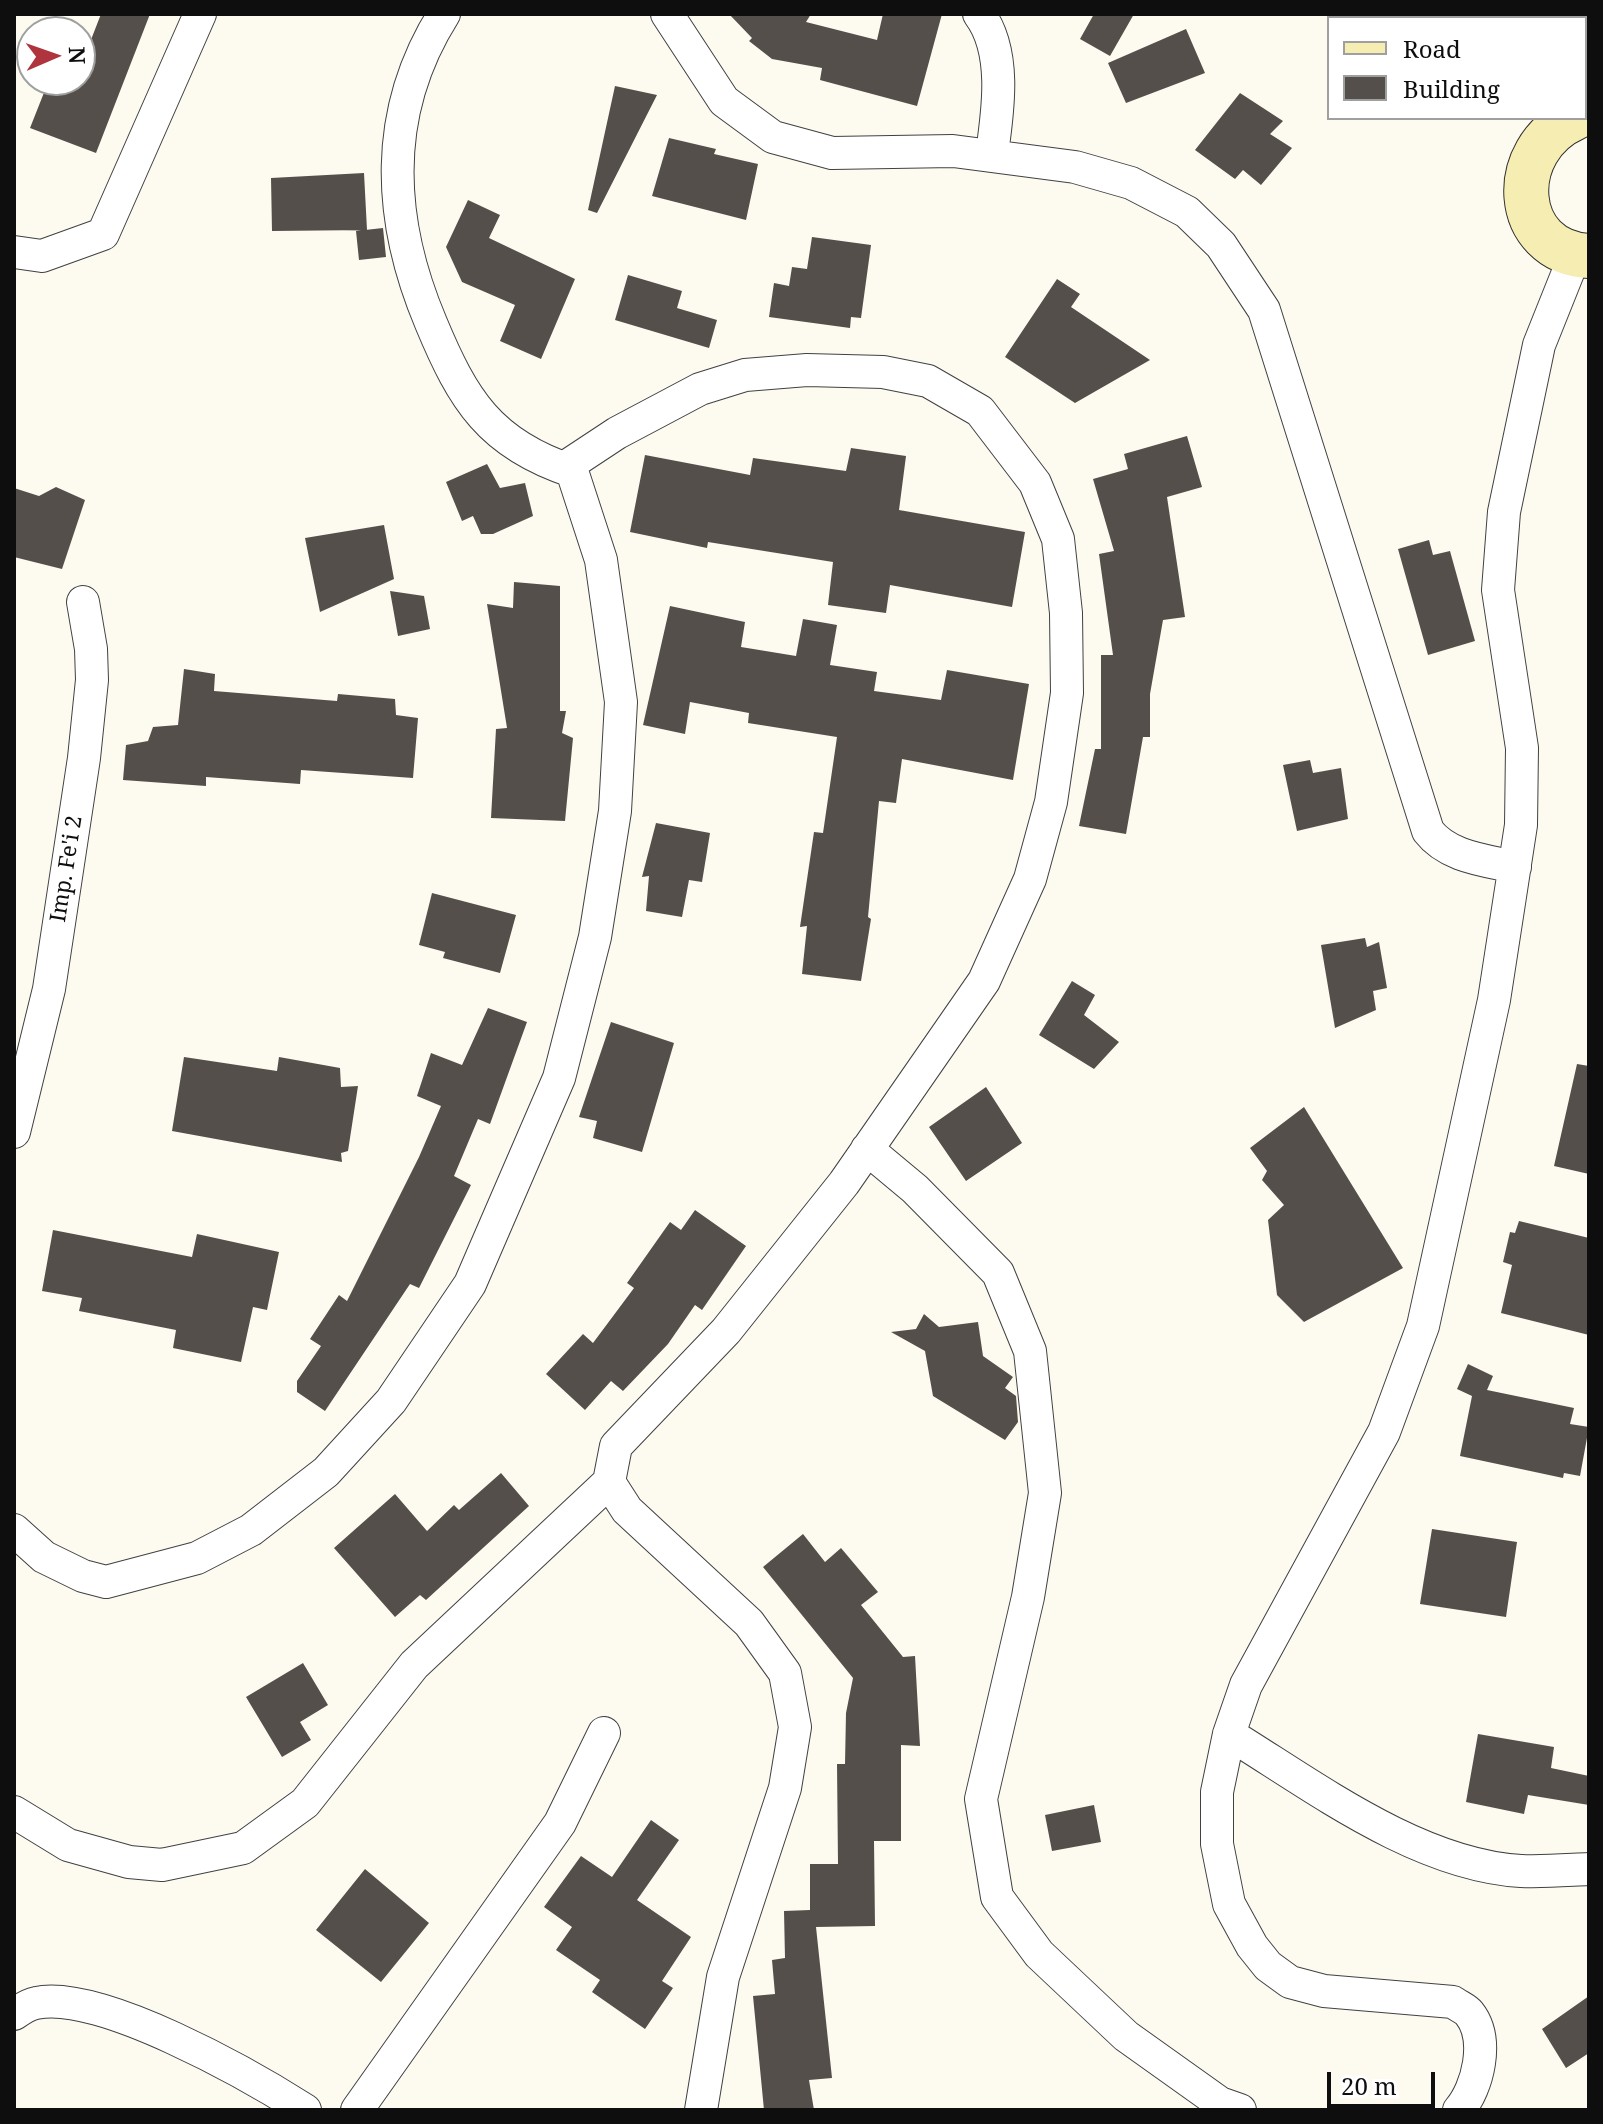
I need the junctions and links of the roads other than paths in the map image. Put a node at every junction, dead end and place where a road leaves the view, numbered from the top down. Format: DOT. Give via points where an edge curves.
graph roads {
  1 [pos="200,14"];
  2 [pos="444,14"];
  3 [pos="667,14"];
  4 [pos="979,14"];
  5 [pos="1570,120"];
  6 [pos="992,153"];
  7 [pos="14,252"];
  8 [pos="1582,256"];
  9 [pos="564,468"];
  10 [pos="83,602"];
  11 [pos="1515,867"];
  12 [pos="14,1132"];
  13 [pos="867,1149"];
  14 [pos="609,1482"];
  15 [pos="14,1530"];
  16 [pos="604,1733"];
  17 [pos="1229,1734"];
  18 [pos="14,1812"];
  19 [pos="1589,1869"];
  20 [pos="14,2014"];
  21 [pos="305,2110"];
  22 [pos="357,2110"];
  23 [pos="701,2110"];
  24 [pos="1240,2110"];
  25 [pos="1459,2110"];
  1 -- 7 [label="street" via="103,234 42,256"];
  2 -- 9 [label="street" via="422,50 407,93 398,154 400,214 412,275 460,389 527,453"];
  3 -- 6 [label="street" via="724,101 773,137 832,153"];
  4 -- 6 [label="street" via="994,42 998,111"];
  5 -- 8 [label="main road" via="1546,135 1528,167 1527,203 1544,236"];
  6 -- 11 [label="street" via="1131,183 1187,212 1221,245 1264,310 1428,831 1462,855"];
  8 -- 11 [label="street" via="1539,345 1504,512 1498,574 1522,748"];
  9 -- 13 [label="street" via="617,433 715,383 807,370 883,372 928,381 980,411 1043,496 1058,539 1066,613 1065,708 1051,802 1030,879 984,981"];
  9 -- 15 [label="street" via="572,471 590,523 609,607 621,710 615,811 595,937 559,1078 470,1284 391,1401 326,1472 264,1522 197,1558 106,1582 44,1557"];
  10 -- 12 [label="street, Imp. Fe'i 2" via="92,680 84,758 49,989"];
  11 -- 17 [label="street" via="1494,1000 1423,1326 1384,1432 1246,1685"];
  13 -- 14 [label="street" via="726,1331 616,1446"];
  13 -- 24 [label="street" via="998,1273 1030,1351 1045,1493 1028,1597 981,1799 997,1897 1039,1954 1126,2036 1220,2103"];
  14 -- 18 [label="street" via="414,1665 305,1803 243,1848 162,1865 129,1862 68,1845"];
  14 -- 23 [label="street" via="627,1510 749,1623 785,1673 795,1727 785,1788 723,1977"];
  16 -- 22 [label="street" via="560,1823"];
  17 -- 19 [label="street" via="1365,1818 1430,1850 1519,1871"];
  17 -- 25 [label="street" via="1217,1792 1217,1844 1229,1904 1252,1946 1290,1982 1324,1991 1453,2002 1469,2013 1478,2034 1478,2068 1472,2093"];
  20 -- 21 [label="street" via="35,2003 80,2003 156,2028"];
}
